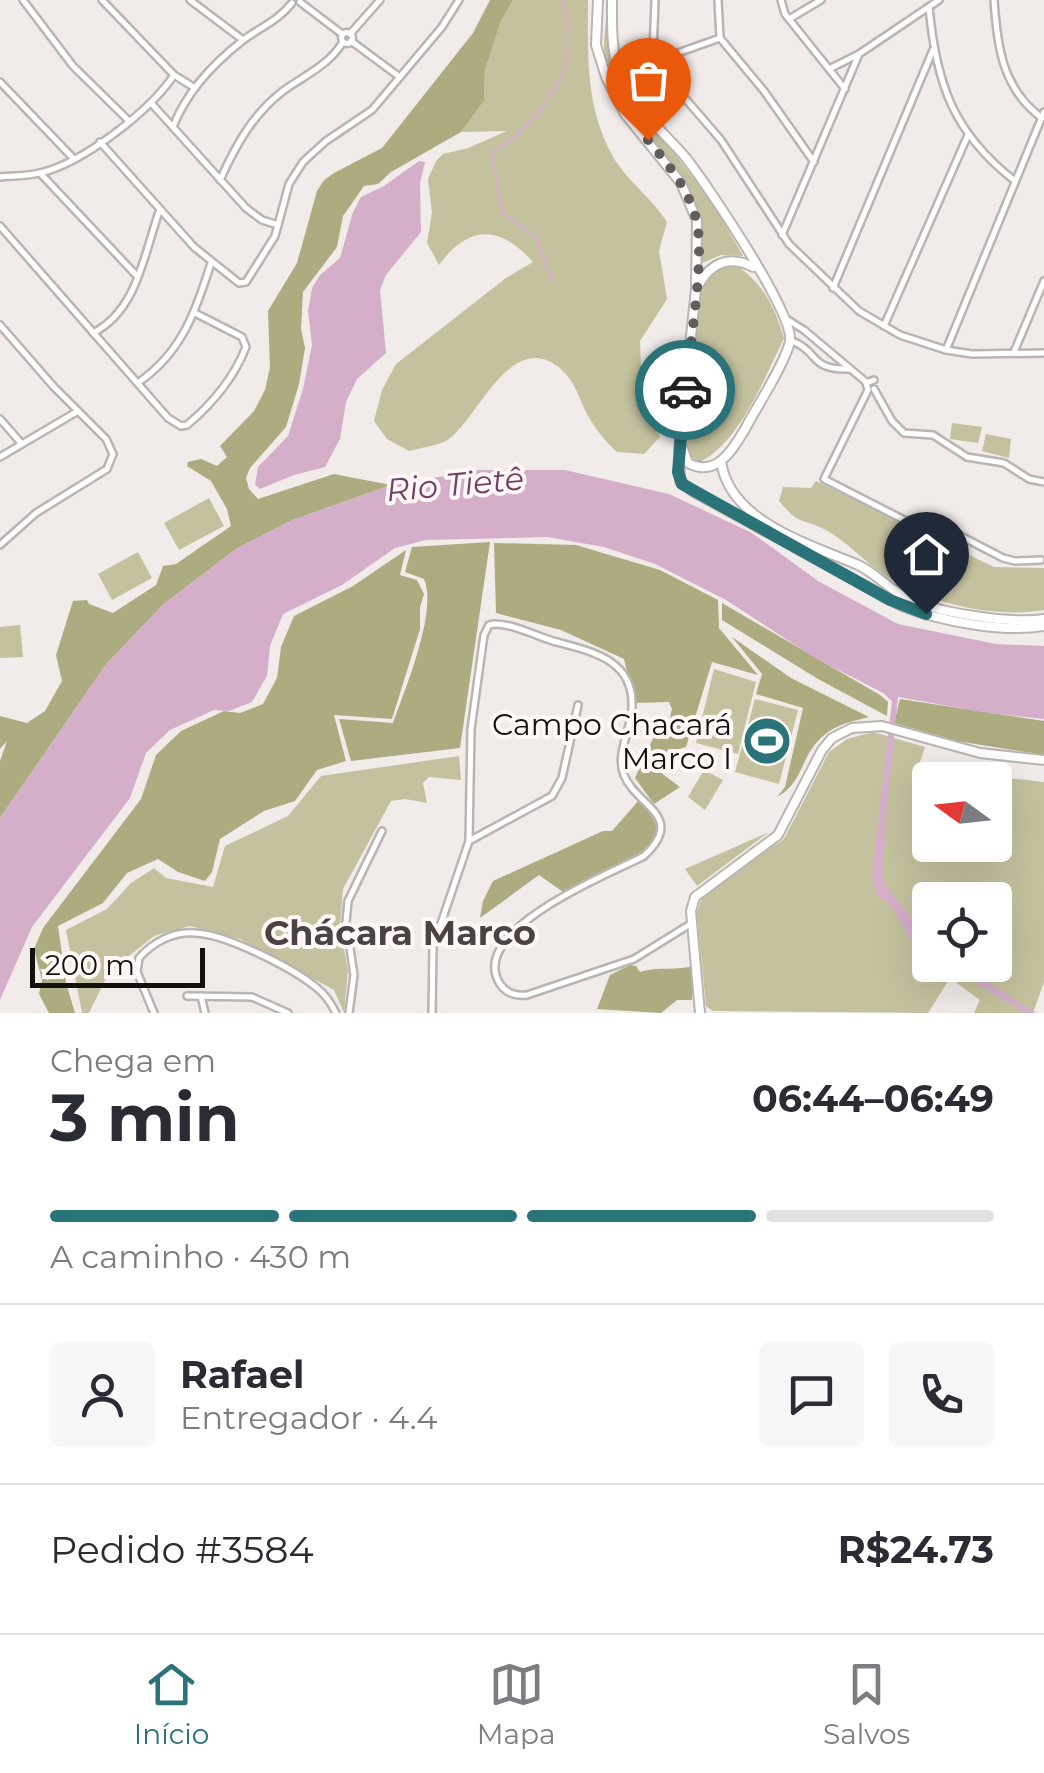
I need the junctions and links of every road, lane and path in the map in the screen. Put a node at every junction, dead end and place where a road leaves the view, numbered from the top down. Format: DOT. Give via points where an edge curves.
graph roads {
  1 [pos="23,0"];
  2 [pos="102,0"];
  3 [pos="190,0"];
  4 [pos="380,0"];
  5 [pos="459,0"];
  6 [pos="598,0"];
  7 [pos="612,0"];
  8 [pos="655,0"];
  9 [pos="718,0"];
  10 [pos="780,0"];
  11 [pos="821,0"];
  12 [pos="938,0"];
  13 [pos="994,0"];
  14 [pos="296,1"];
  15 [pos="929,7"];
  16 [pos="789,19"];
  17 [pos="347,38"];
  18 [pos="720,38"];
  19 [pos="243,40"];
  20 [pos="933,50"];
  21 [pos="860,54"];
  22 [pos="655,61"];
  23 [pos="829,69"];
  24 [pos="922,74"];
  25 [pos="174,75"];
  26 [pos="398,76"];
  27 [pos="940,80"];
  28 [pos="0,82"];
  29 [pos="195,88"];
  30 [pos="845,89"];
  31 [pos="152,104"];
  32 [pos="1043,117"];
  33 [pos="129,121"];
  34 [pos="173,127"];
  35 [pos="968,135"];
  36 [pos="100,142"];
  37 [pos="73,158"];
  38 [pos="814,162"];
  39 [pos="40,173"];
  40 [pos="0,178"];
  41 [pos="220,180"];
  42 [pos="1015,182"];
  43 [pos="160,209"];
  44 [pos="280,225"];
  45 [pos="0,226"];
  46 [pos="782,235"];
  47 [pos="211,263"];
  48 [pos="760,273"];
  49 [pos="136,276"];
  50 [pos="1044,281"];
  51 [pos="832,288"];
  52 [pos="696,289"];
  53 [pos="195,313"];
  54 [pos="788,320"];
  55 [pos="0,325"];
  56 [pos="884,326"];
  57 [pos="92,333"];
  58 [pos="809,334"];
  59 [pos="790,340"];
  60 [pos="802,345"];
  61 [pos="946,350"];
  62 [pos="1044,352"];
  63 [pos="1014,353"];
  64 [pos="850,369"];
  65 [pos="138,382"];
  66 [pos="870,387"];
  67 [pos="78,411"];
  68 [pos="0,420"];
  69 [pos="681,440"];
  70 [pos="21,443"];
  71 [pos="0,457"];
  72 [pos="721,460"];
  73 [pos="1044,482"];
  74 [pos="0,545"];
  75 [pos="1041,560"];
  76 [pos="860,566"];
  77 [pos="849,578"];
  78 [pos="1044,619"];
  79 [pos="1044,626"];
  80 [pos="578,705"];
  81 [pos="1044,760"];
  82 [pos="382,831"];
  83 [pos="469,841"];
  84 [pos="692,923"];
  85 [pos="188,996"];
  86 [pos="201,996"];
  87 [pos="154,1013"];
  88 [pos="205,1013"];
  89 [pos="288,1013"];
  90 [pos="336,1013"];
  91 [pos="350,1013"];
  92 [pos="432,1013"];
  93 [pos="700,1013"];
  1 -- 33 [label="street" via="73,66"];
  2 -- 25 [label="street"];
  3 -- 19 [label="street"];
  4 -- 17 [label="street"];
  5 -- 26 [label="street"];
  6 -- 52 [label="main road" via="596,45 613,93 672,170 692,208"];
  7 -- 48 [label="main road" via="615,60 629,93 690,164"];
  8 -- 22 [label="street"];
  9 -- 18 [label="street"];
  10 -- 16 [label="street"];
  11 -- 16 [label="street"];
  12 -- 15 [label="street"];
  13 -- 32 [label="street" via="1007,74 1022,100"];
  14 -- 17 [label="street"];
  14 -- 19 [label="street"];
  15 -- 20 [label="street"];
  15 -- 21 [label="street"];
  16 -- 23 [label="street"];
  17 -- 26 [label="street"];
  17 -- 41 [label="street" via="322,67 255,117"];
  18 -- 22 [label="street"];
  18 -- 38 [label="street"];
  19 -- 29 [label="street"];
  20 -- 24 [label="street"];
  20 -- 27 [label="street"];
  21 -- 23 [label="street"];
  21 -- 30 [label="street"];
  22 -- 46 [label="street" via="721,140"];
  23 -- 30 [label="street"];
  24 -- 27 [label="street"];
  24 -- 51 [label="street"];
  25 -- 29 [label="street"];
  25 -- 31 [label="street"];
  26 -- 44 [label="street" via="361,120 302,162 289,184"];
  27 -- 35 [label="street"];
  28 -- 37 [label="street"];
  29 -- 34 [label="street"];
  30 -- 38 [label="street"];
  31 -- 33 [label="street"];
  31 -- 34 [label="street"];
  32 -- 42 [label="street"];
  33 -- 36 [label="street"];
  34 -- 41 [label="street"];
  35 -- 42 [label="street"];
  35 -- 56 [label="street"];
  36 -- 37 [label="street"];
  36 -- 43 [label="street"];
  37 -- 39 [label="street"];
  38 -- 46 [label="street"];
  39 -- 40 [label="street"];
  39 -- 49 [label="street"];
  41 -- 44 [label="street" via="254,215"];
  42 -- 61 [label="street"];
  43 -- 47 [label="street"];
  43 -- 49 [label="street"];
  44 -- 47 [label="street" via="246,282"];
  45 -- 57 [label="street"];
  46 -- 51 [label="street"];
  47 -- 53 [label="street"];
  48 -- 52 [label="main road" via="729,260 708,270"];
  48 -- 54 [label="main road"];
  49 -- 57 [label="street" via="123,310"];
  50 -- 63 [label="street"];
  51 -- 56 [label="street"];
  52 -- 69 [label="main road"];
  53 -- 65 [label="street" via="174,350"];
  53 -- 65 [label="street" via="246,342 212,400 187,425 178,425"];
  54 -- 58 [label="street"];
  54 -- 59 [label="main road"];
  55 -- 67 [label="street"];
  56 -- 61 [label="street"];
  57 -- 65 [label="street"];
  58 -- 60 [label="street"];
  58 -- 64 [label="street"];
  59 -- 60 [label="street"];
  59 -- 72 [label="main road" via="732,452"];
  60 -- 64 [label="street" via="820,366"];
  61 -- 63 [label="street"];
  62 -- 63 [label="street"];
  64 -- 66 [label="street"];
  66 -- 73 [label="street" via="904,432 934,436 966,457 1004,463"];
  66 -- 75 [label="street" via="824,479 908,522 926,518 1002,558"];
  67 -- 70 [label="street"];
  67 -- 74 [label="street" via="112,447 110,465"];
  68 -- 70 [label="street"];
  69 -- 72 [label="main road" via="692,465 706,468"];
  69 -- 77 [label="main road" via="680,480 687,488"];
  70 -- 71 [label="street"];
  72 -- 76 [label="main road" via="726,484 755,514"];
  76 -- 77 [label="main road"];
  76 -- 78 [label="main road" via="920,604 1005,620"];
  77 -- 79 [label="main road" via="926,614 1012,629"];
  80 -- 83 [label="street" via="554,793"];
  81 -- 84 [label="main road" via="980,753 882,726 852,728 822,750 772,841 697,892"];
  82 -- 91 [label="street" via="348,901"];
  83 -- 84 [label="street" via="471,729 489,625 595,652 627,680 632,710 622,767 658,816 660,829 644,856 520,924 494,968 502,987 520,996 634,959"];
  83 -- 92 [label="street" via="434,946"];
  84 -- 93 [label="main road"];
  85 -- 86 [label="street"];
  86 -- 88 [label="street"];
  86 -- 89 [label="street" via="252,997"];
  87 -- 90 [label="street" via="137,972 139,958 159,941 192,932 286,969 318,989"];
}
